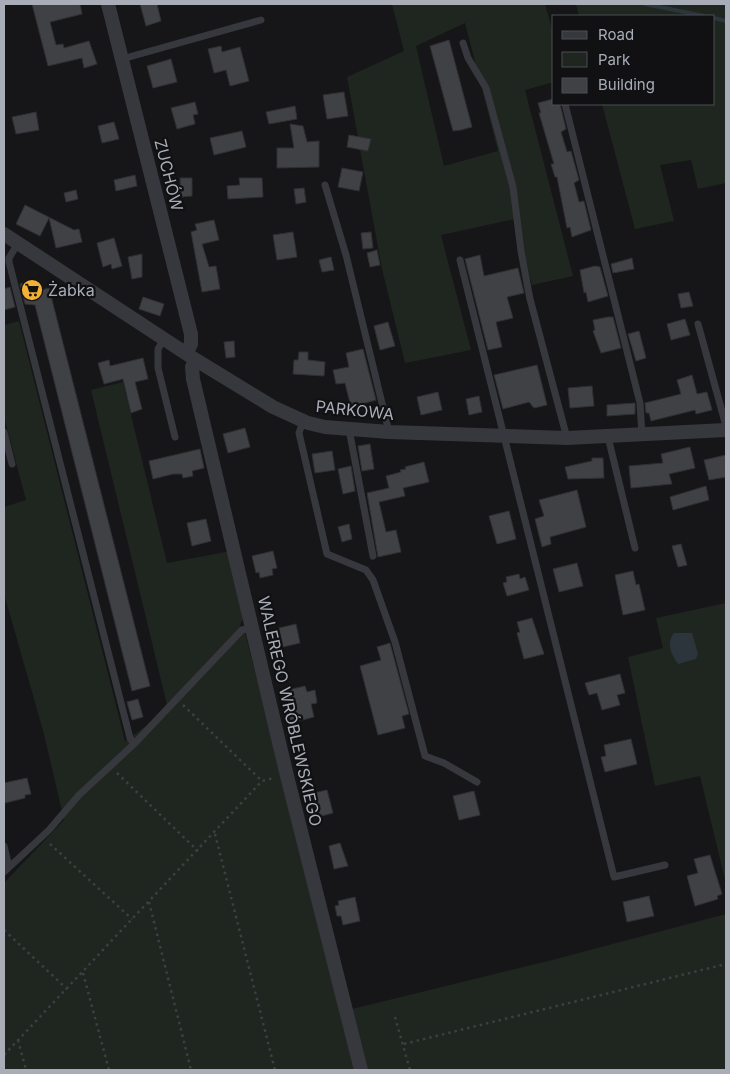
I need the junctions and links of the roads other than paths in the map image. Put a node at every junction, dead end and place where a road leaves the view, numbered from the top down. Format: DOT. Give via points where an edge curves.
graph roads {
  1 [pos="108,4"];
  2 [pos="261,20"];
  3 [pos="463,43"];
  4 [pos="122,59"];
  5 [pos="565,105"];
  6 [pos="326,185"];
  7 [pos="4,234"];
  8 [pos="18,243"];
  9 [pos="460,260"];
  10 [pos="698,324"];
  11 [pos="164,339"];
  12 [pos="191,357"];
  13 [pos="303,421"];
  14 [pos="726,426"];
  15 [pos="349,429"];
  16 [pos="726,430"];
  17 [pos="4,432"];
  18 [pos="389,432"];
  19 [pos="642,435"];
  20 [pos="504,436"];
  21 [pos="175,437"];
  22 [pos="608,437"];
  23 [pos="567,438"];
  24 [pos="12,464"];
  25 [pos="635,548"];
  26 [pos="373,556"];
  27 [pos="252,628"];
  28 [pos="134,744"];
  29 [pos="477,782"];
  30 [pos="4,846"];
  31 [pos="665,865"];
  32 [pos="6,869"];
  33 [pos="361,1070"];
  1 -- 4 [label="street, ZUCHÓW"];
  2 -- 4 [label="lane"];
  3 -- 23 [label="lane" via="486,88 513,186 520,251 530,299"];
  4 -- 12 [label="street, ZUCHÓW" via="191,334"];
  5 -- 19 [label="lane" via="640,403"];
  6 -- 18 [label="lane"];
  7 -- 8 [label="street, PARKOWA"];
  8 -- 11 [label="street, PARKOWA"];
  8 -- 28 [label="lane" via="9,262"];
  9 -- 20 [label="lane"];
  10 -- 14 [label="lane"];
  11 -- 12 [label="street, PARKOWA"];
  11 -- 21 [label="lane" via="158,349 158,368"];
  12 -- 13 [label="street, PARKOWA" via="273,407"];
  12 -- 27 [label="street, WALEREGO WRÓBLEWSKIEGO" via="193,379"];
  13 -- 15 [label="street, PARKOWA"];
  13 -- 29 [label="lane" via="299,433 327,554 366,570 373,580 395,642 425,756"];
  15 -- 18 [label="street, PARKOWA"];
  15 -- 26 [label="lane"];
  16 -- 19 [label="street, PARKOWA"];
  17 -- 24 [label="lane"];
  18 -- 20 [label="street, PARKOWA"];
  19 -- 22 [label="street, PARKOWA"];
  20 -- 23 [label="street, PARKOWA"];
  20 -- 31 [label="lane" via="614,877"];
  22 -- 23 [label="street, PARKOWA"];
  22 -- 25 [label="lane"];
  27 -- 28 [label="lane" via="242,630"];
  27 -- 33 [label="street, WALEREGO WRÓBLEWSKIEGO"];
  28 -- 32 [label="lane"];
  30 -- 32 [label="lane"];
}
